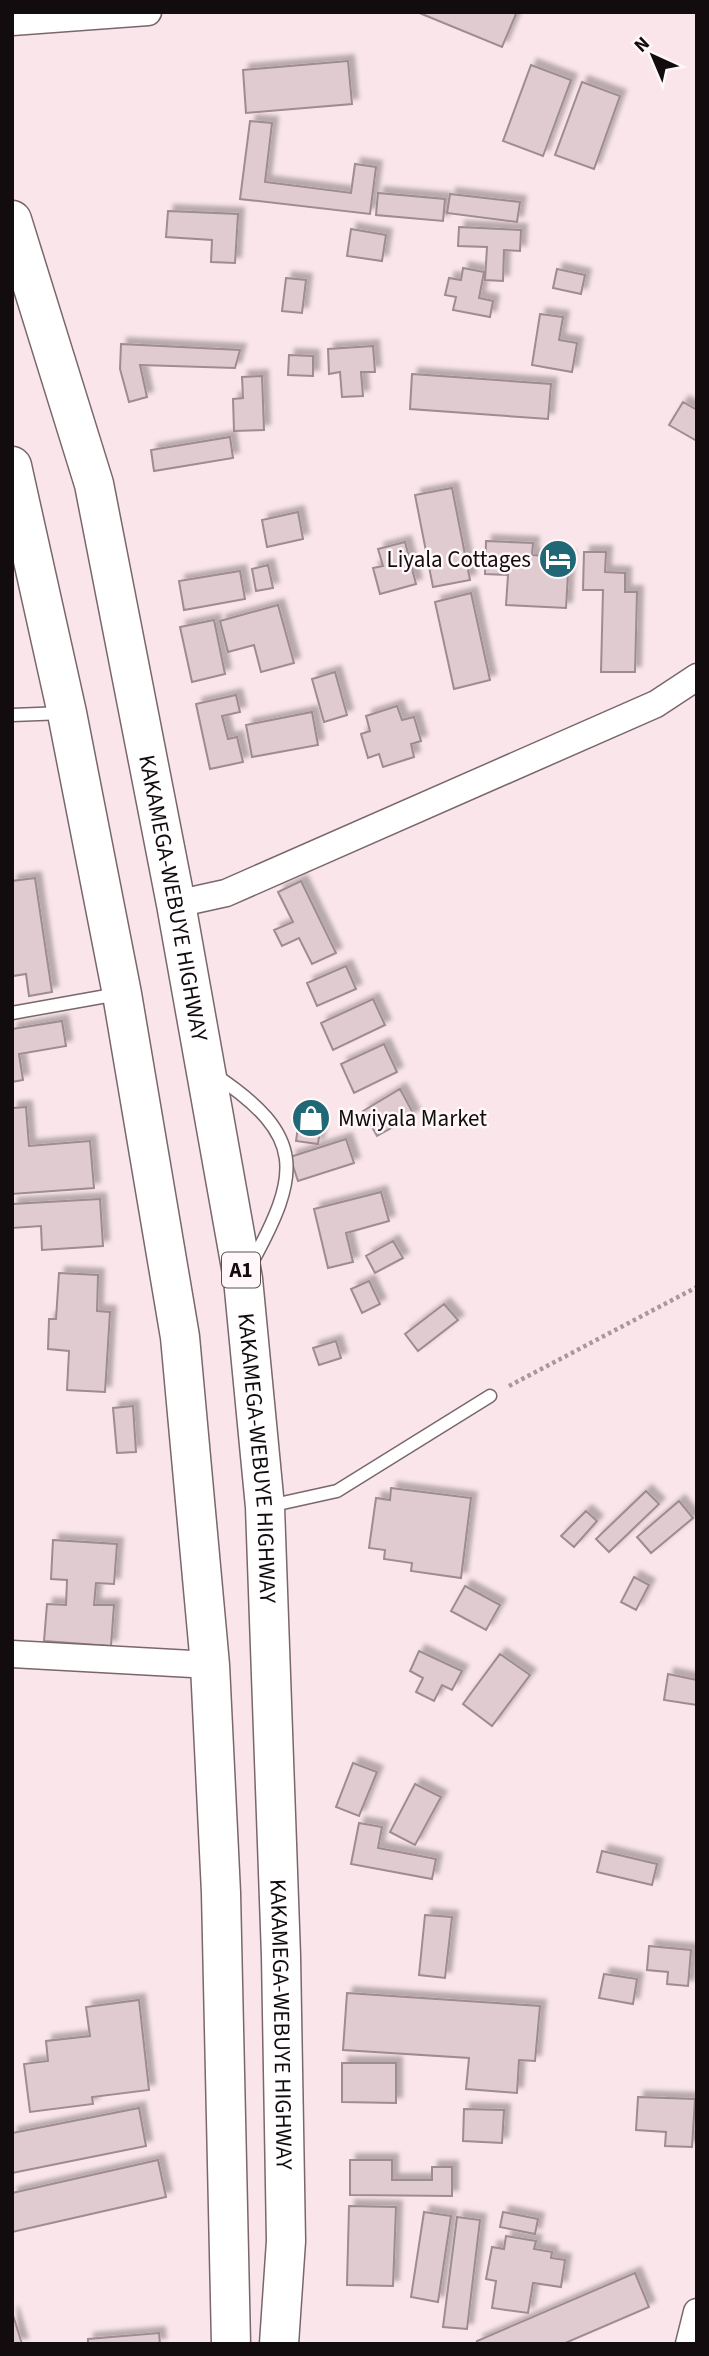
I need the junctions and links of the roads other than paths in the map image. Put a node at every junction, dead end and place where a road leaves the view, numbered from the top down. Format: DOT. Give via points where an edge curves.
graph roads {
  1 [pos="148,12"];
  2 [pos="12,22"];
  3 [pos="12,220"];
  4 [pos="15,486"];
  5 [pos="697,677"];
  6 [pos="67,713"];
  7 [pos="12,715"];
  8 [pos="176,904"];
  9 [pos="122,994"];
  10 [pos="12,1013"];
  11 [pos="206,1069"];
  12 [pos="243,1279"];
  13 [pos="490,1396"];
  14 [pos="265,1507"];
  15 [pos="12,1654"];
  16 [pos="210,1665"];
  17 [pos="697,2312"];
  18 [pos="231,2344"];
  19 [pos="279,2344"];
  20 [pos="689,2344"];
  1 -- 2 [label="street"];
  3 -- 8 [label="highway, KAKAMEGA-WEBUYE HIGHWAY / A1" via="94,484"];
  4 -- 6 [label="highway"];
  5 -- 8 [label="street" via="656,704 226,894"];
  6 -- 7 [label="lane"];
  6 -- 9 [label="highway"];
  8 -- 11 [label="highway, KAKAMEGA-WEBUYE HIGHWAY / A1"];
  9 -- 10 [label="lane"];
  9 -- 16 [label="highway" via="180,1337"];
  11 -- 12 [label="highway, KAKAMEGA-WEBUYE HIGHWAY / A1"];
  11 -- 12 [label="lane" via="261,1109 285,1152 283,1200"];
  12 -- 14 [label="highway, KAKAMEGA-WEBUYE HIGHWAY / A1"];
  13 -- 14 [label="lane" via="337,1491"];
  14 -- 19 [label="highway, KAKAMEGA-WEBUYE HIGHWAY / A1" via="286,2241"];
  15 -- 16 [label="street"];
  16 -- 18 [label="highway"];
  17 -- 20 [label="street"];
}
